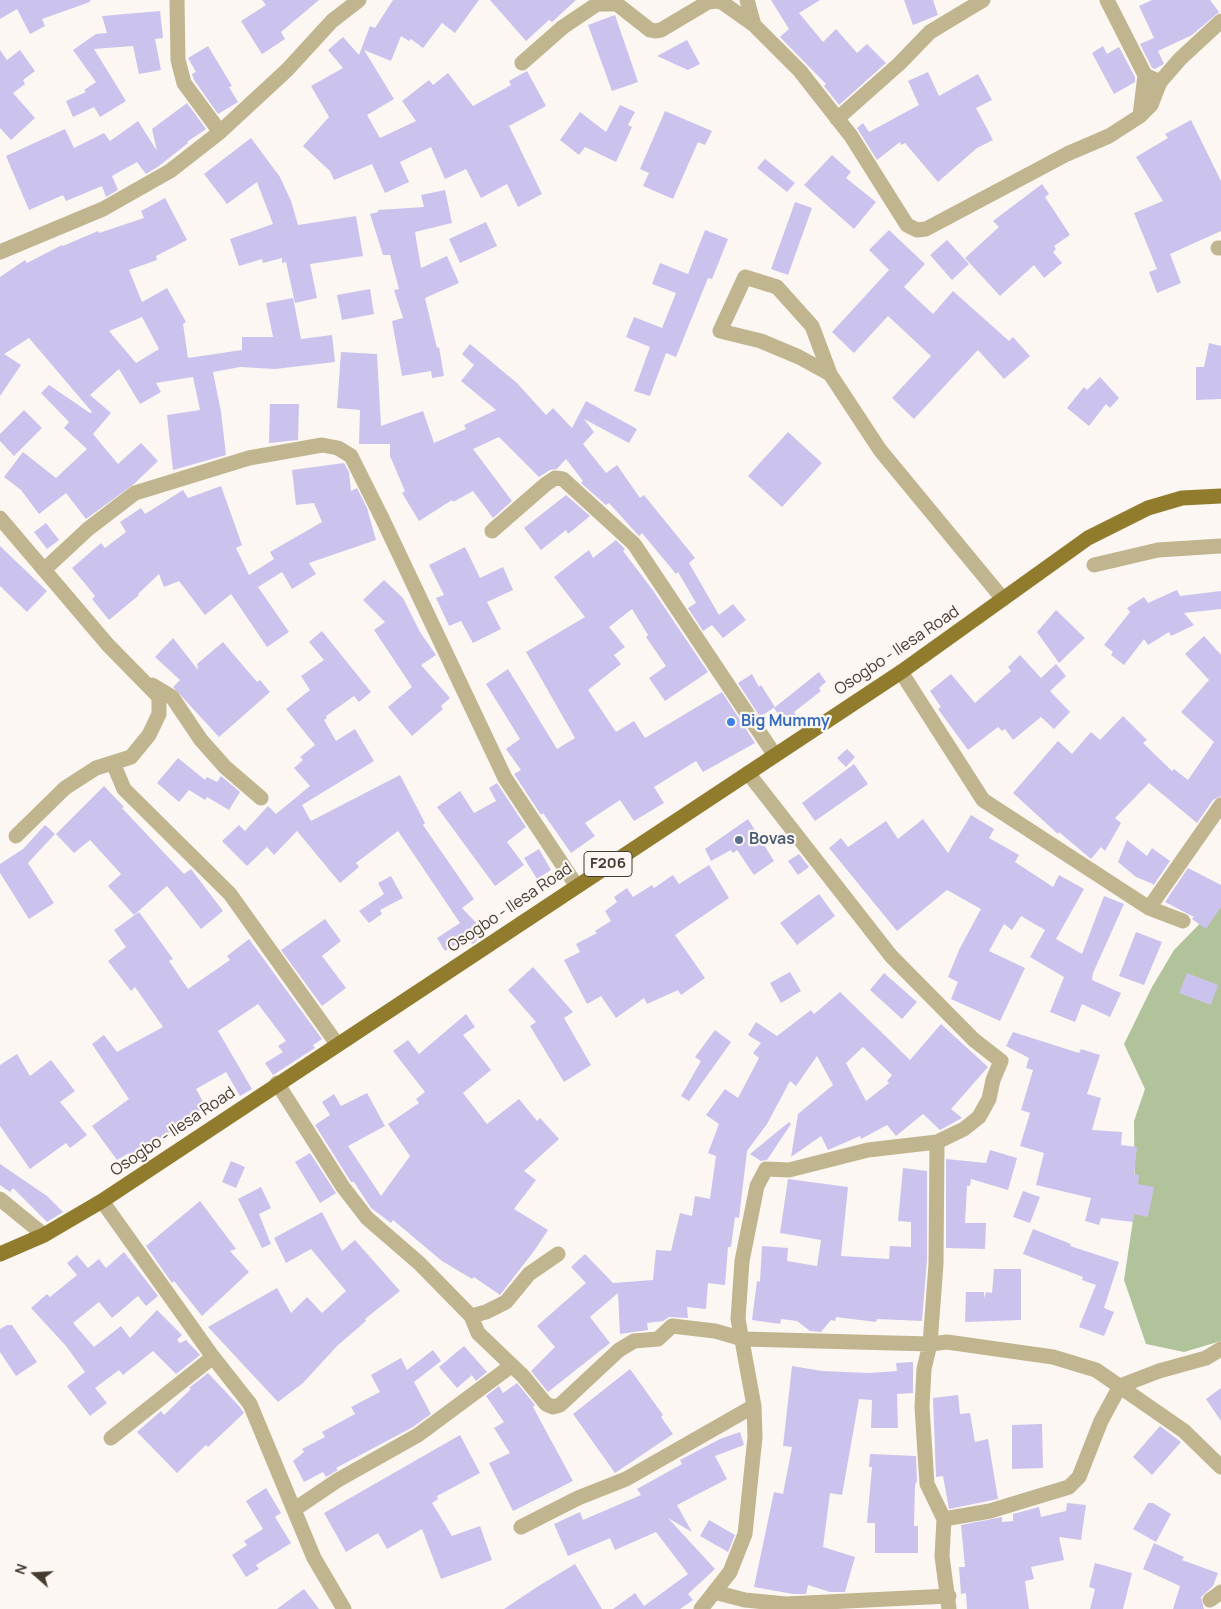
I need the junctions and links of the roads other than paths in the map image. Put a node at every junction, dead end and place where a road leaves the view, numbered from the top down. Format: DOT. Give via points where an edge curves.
graph roads {
  1 [pos="177,0"];
  2 [pos="359,0"];
  3 [pos="747,0"];
  4 [pos="984,0"];
  5 [pos="1107,0"];
  6 [pos="609,2"];
  7 [pos="1221,20"];
  8 [pos="754,25"];
  9 [pos="522,63"];
  10 [pos="1146,75"];
  11 [pos="1160,82"];
  12 [pos="1140,116"];
  13 [pos="836,119"];
  14 [pos="220,132"];
  15 [pos="0,252"];
  16 [pos="830,374"];
  17 [pos="1221,496"];
  18 [pos="0,518"];
  19 [pos="492,531"];
  20 [pos="1221,546"];
  21 [pos="1094,565"];
  22 [pos="45,569"];
  23 [pos="1003,599"];
  24 [pos="901,672"];
  25 [pos="146,681"];
  26 [pos="774,754"];
  27 [pos="113,764"];
  28 [pos="748,773"];
  29 [pos="261,798"];
  30 [pos="1221,805"];
  31 [pos="16,836"];
  32 [pos="576,885"];
  33 [pos="1149,908"];
  34 [pos="1183,921"];
  35 [pos="337,1044"];
  36 [pos="277,1083"];
  37 [pos="937,1142"];
  38 [pos="0,1200"];
  39 [pos="102,1200"];
  40 [pos="44,1235"];
  41 [pos="0,1254"];
  42 [pos="558,1254"];
  43 [pos="471,1316"];
  44 [pos="738,1319"];
  45 [pos="715,1331"];
  46 [pos="743,1339"];
  47 [pos="930,1344"];
  48 [pos="1221,1349"];
  49 [pos="213,1357"];
  50 [pos="511,1366"];
  51 [pos="1120,1386"];
  52 [pos="754,1406"];
  53 [pos="111,1438"];
  54 [pos="1221,1467"];
  55 [pos="294,1509"];
  56 [pos="944,1519"];
  57 [pos="521,1527"];
  58 [pos="714,1592"];
  59 [pos="949,1603"];
  60 [pos="344,1609"];
  61 [pos="701,1609"];
  1 -- 14 [label="street" via="178,60 184,83"];
  2 -- 14 [label="street" via="332,21 287,70"];
  3 -- 8 [label="street"];
  4 -- 13 [label="street" via="930,32"];
  5 -- 10 [label="street"];
  6 -- 8 [label="street" via="655,31 708,2 717,1"];
  6 -- 9 [label="street" via="563,27"];
  7 -- 11 [label="street"];
  8 -- 13 [label="street" via="800,72"];
  10 -- 11 [label="street"];
  10 -- 12 [label="street"];
  11 -- 12 [label="street" via="1151,105"];
  12 -- 13 [label="street" via="1109,136 1052,162 926,229 916,230 907,225 851,136"];
  14 -- 15 [label="street" via="170,172 104,209"];
  16 -- 16 [label="street" via="812,326 777,287 745,277 720,330 761,341"];
  16 -- 23 [label="street" via="880,450"];
  17 -- 23 [label="main road, Osogbo - Ilesa Road / F206" via="1182,498 1132,514 1088,538"];
  18 -- 22 [label="street"];
  19 -- 26 [label="street" via="554,478 562,479 634,544"];
  20 -- 21 [label="street" via="1158,550"];
  22 -- 25 [label="street" via="108,645"];
  22 -- 32 [label="street" via="88,529 135,493 249,458 322,445 338,448 350,456 382,518 505,778"];
  23 -- 24 [label="main road, Osogbo - Ilesa Road / F206"];
  24 -- 26 [label="main road, Osogbo - Ilesa Road / F206"];
  24 -- 33 [label="street" via="983,800"];
  25 -- 27 [label="street" via="159,697 159,714 149,735 131,757"];
  25 -- 29 [label="street" via="172,697 200,740"];
  26 -- 28 [label="main road, Osogbo - Ilesa Road / F206"];
  27 -- 31 [label="street" via="96,768 65,788"];
  27 -- 35 [label="street" via="124,789 230,894"];
  28 -- 32 [label="main road, Osogbo - Ilesa Road / F206"];
  28 -- 37 [label="street" via="891,956 974,1040 1001,1061 989,1099 979,1117 964,1129"];
  30 -- 33 [label="street"];
  32 -- 35 [label="main road, Osogbo - Ilesa Road / F206"];
  33 -- 34 [label="street"];
  35 -- 36 [label="main road, Osogbo - Ilesa Road / F206"];
  36 -- 39 [label="main road, Osogbo - Ilesa Road / F206"];
  36 -- 43 [label="street" via="367,1218 419,1263"];
  37 -- 44 [label="street" via="868,1150 789,1170 766,1169 757,1186 742,1261"];
  37 -- 47 [label="street" via="936,1264"];
  38 -- 40 [label="street"];
  39 -- 40 [label="main road, Osogbo - Ilesa Road / F206"];
  39 -- 49 [label="street"];
  40 -- 41 [label="main road, Osogbo - Ilesa Road / F206"];
  42 -- 43 [label="street" via="529,1274 506,1302"];
  43 -- 50 [label="street" via="478,1333"];
  44 -- 45 [label="street" via="725,1322"];
  44 -- 46 [label="street"];
  45 -- 46 [label="street"];
  45 -- 50 [label="street" via="672,1326 658,1339 634,1341 619,1350 560,1405 546,1404"];
  46 -- 47 [label="street"];
  46 -- 52 [label="street"];
  47 -- 51 [label="street" via="947,1342 1053,1357 1096,1370"];
  47 -- 56 [label="street" via="922,1397 924,1450 928,1484"];
  48 -- 51 [label="street" via="1206,1358 1160,1370"];
  49 -- 53 [label="street"];
  49 -- 55 [label="street" via="250,1404"];
  50 -- 55 [label="street" via="418,1435"];
  51 -- 54 [label="street" via="1184,1431"];
  51 -- 56 [label="street" via="1101,1422 1079,1478 1069,1487 990,1511"];
  52 -- 57 [label="street" via="626,1480 578,1498"];
  52 -- 58 [label="street" via="745,1534 730,1572"];
  55 -- 60 [label="street" via="314,1558"];
  56 -- 59 [label="street" via="942,1556"];
  58 -- 59 [label="street" via="745,1600 786,1604"];
  58 -- 61 [label="street"];
}
